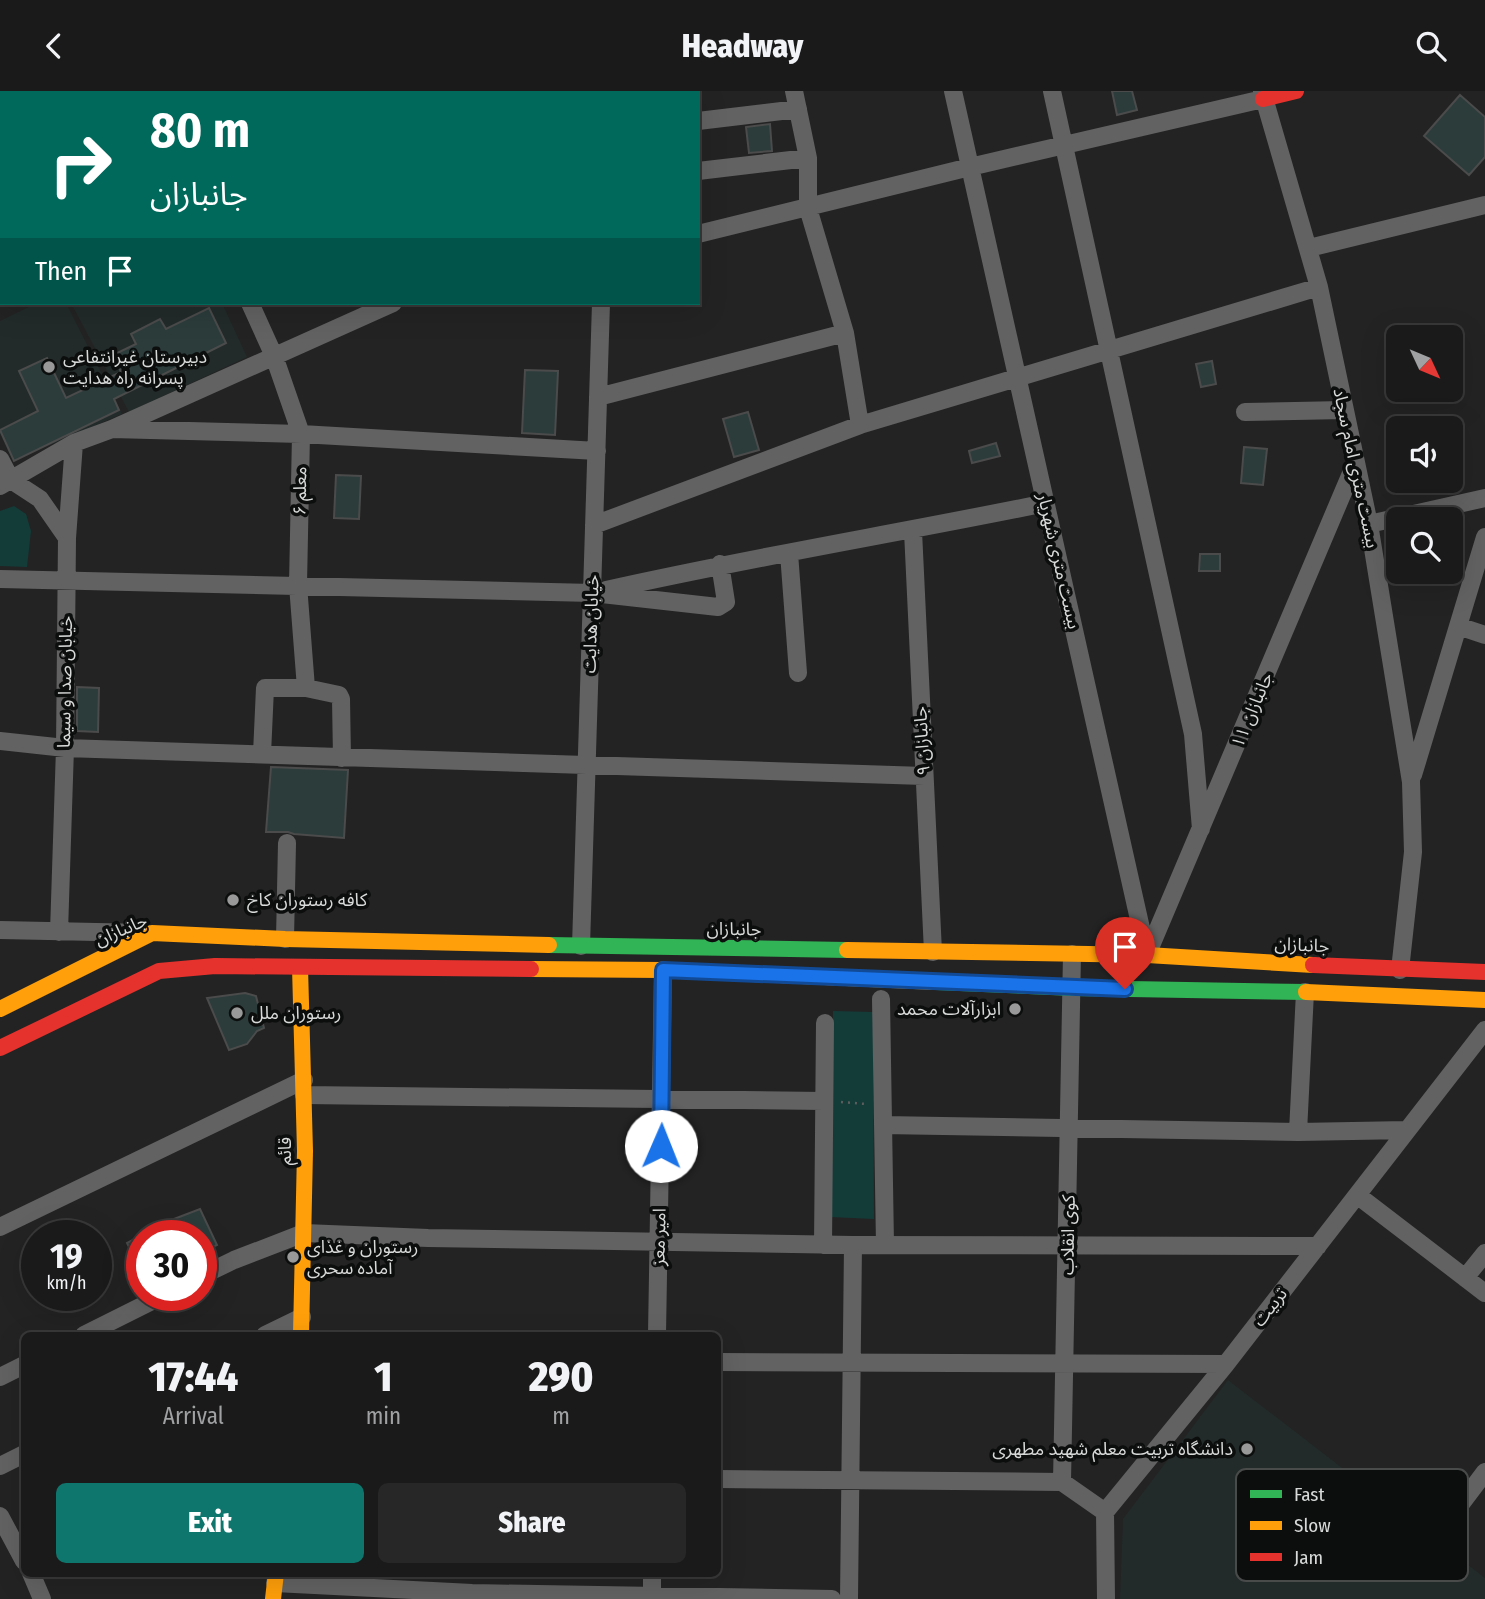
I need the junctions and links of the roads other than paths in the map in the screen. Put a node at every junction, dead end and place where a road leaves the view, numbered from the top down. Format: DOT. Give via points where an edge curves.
graph roads {
  1 [pos="794,91"];
  2 [pos="953,91"];
  3 [pos="1052,91"];
  4 [pos="1296,91"];
  5 [pos="1263,95"];
  6 [pos="798,109"];
  7 [pos="700,121"];
  8 [pos="1064,147"];
  9 [pos="808,158"];
  10 [pos="970,167"];
  11 [pos="700,171"];
  12 [pos="1485,205"];
  13 [pos="808,208"];
  14 [pos="700,234"];
  15 [pos="1309,248"];
  16 [pos="1319,287"];
  17 [pos="251,305"];
  18 [pos="389,305"];
  19 [pos="601,305"];
  20 [pos="845,333"];
  21 [pos="1108,350"];
  22 [pos="274,356"];
  23 [pos="1017,377"];
  24 [pos="598,397"];
  25 [pos="1344,410"];
  26 [pos="1245,412"];
  27 [pos="860,425"];
  28 [pos="112,429"];
  29 [pos="301,434"];
  30 [pos="74,443"];
  31 [pos="597,451"];
  32 [pos="0,459"];
  33 [pos="1355,464"];
  34 [pos="6,483"];
  35 [pos="1485,498"];
  36 [pos="1046,503"];
  37 [pos="1369,524"];
  38 [pos="594,525"];
  39 [pos="913,531"];
  40 [pos="1485,537"];
  41 [pos="67,538"];
  42 [pos="789,553"];
  43 [pos="720,564"];
  44 [pos="0,579"];
  45 [pos="66,582"];
  46 [pos="298,585"];
  47 [pos="593,593"];
  48 [pos="1458,627"];
  49 [pos="1485,635"];
  50 [pos="798,674"];
  51 [pos="306,688"];
  52 [pos="0,741"];
  53 [pos="65,748"];
  54 [pos="261,754"];
  55 [pos="342,758"];
  56 [pos="587,763"];
  57 [pos="924,776"];
  58 [pos="1411,782"];
  59 [pos="1201,829"];
  60 [pos="287,843"];
  61 [pos="0,930"];
  62 [pos="59,932"];
  63 [pos="152,933"];
  64 [pos="285,939"];
  65 [pos="581,946"];
  66 [pos="933,952"];
  67 [pos="1072,954"];
  68 [pos="1147,955"];
  69 [pos="300,967"];
  70 [pos="663,970"];
  71 [pos="1400,970"];
  72 [pos="1485,972"];
  73 [pos="1073,988"];
  74 [pos="1305,992"];
  75 [pos="881,999"];
  76 [pos="1485,1000"];
  77 [pos="0,1009"];
  78 [pos="825,1023"];
  79 [pos="1485,1030"];
  80 [pos="0,1048"];
  81 [pos="304,1088"];
  82 [pos="662,1098"];
  83 [pos="824,1101"];
  84 [pos="883,1125"];
  85 [pos="1070,1126"];
  86 [pos="1407,1130"];
  87 [pos="1298,1132"];
  88 [pos="1357,1195"];
  89 [pos="3,1226"];
  90 [pos="304,1233"];
  91 [pos="659,1241"];
  92 [pos="822,1245"];
  93 [pos="853,1245"];
  94 [pos="885,1245"];
  95 [pos="1068,1246"];
  96 [pos="1318,1246"];
  97 [pos="1485,1252"];
  98 [pos="217,1268"];
  99 [pos="1465,1278"];
  100 [pos="1485,1293"];
  101 [pos="132,1311"];
  102 [pos="301,1326"];
  103 [pos="90,1332"];
  104 [pos="277,1332"];
  105 [pos="657,1332"];
  106 [pos="721,1362"];
  107 [pos="851,1364"];
  108 [pos="1226,1364"];
  109 [pos="1065,1365"];
  110 [pos="21,1366"];
  111 [pos="0,1377"];
  112 [pos="21,1456"];
  113 [pos="0,1466"];
  114 [pos="1485,1472"];
  115 [pos="721,1479"];
  116 [pos="850,1481"];
  117 [pos="1062,1482"];
  118 [pos="1468,1495"];
  119 [pos="1105,1512"];
  120 [pos="0,1516"];
  121 [pos="21,1552"];
  122 [pos="34,1577"];
  123 [pos="652,1577"];
  124 [pos="274,1585"];
  125 [pos="652,1597"];
  126 [pos="43,1599"];
  127 [pos="832,1599"];
  128 [pos="849,1599"];
  129 [pos="1106,1599"];
  1 -- 6 [label="street"];
  2 -- 10 [label="street, بیست متری شهریار"];
  3 -- 8 [label="street"];
  4 -- 5 [label="main road"];
  5 -- 8 [label="street"];
  5 -- 15 [label="street, بیست متری امام سجاد"];
  6 -- 7 [label="street"];
  6 -- 9 [label="street"];
  8 -- 10 [label="street"];
  8 -- 21 [label="street"];
  9 -- 11 [label="street"];
  9 -- 13 [label="street"];
  10 -- 13 [label="street"];
  10 -- 23 [label="street, بیست متری شهریار"];
  12 -- 15 [label="street"];
  13 -- 14 [label="street"];
  13 -- 20 [label="street"];
  15 -- 16 [label="street, بیست متری امام سجاد"];
  16 -- 21 [label="street"];
  16 -- 25 [label="street, بیست متری امام سجاد"];
  17 -- 22 [label="street, معلم ۶"];
  18 -- 22 [label="street"];
  19 -- 24 [label="street, خیابان هدایت"];
  20 -- 24 [label="street"];
  20 -- 27 [label="street"];
  21 -- 23 [label="street"];
  21 -- 59 [label="street" via="1193,734"];
  22 -- 28 [label="street"];
  22 -- 29 [label="street, معلم ۶"];
  23 -- 27 [label="street"];
  23 -- 36 [label="street, بیست متری شهریار"];
  24 -- 31 [label="street, خیابان هدایت"];
  25 -- 26 [label="street"];
  25 -- 33 [label="street, بیست متری امام سجاد"];
  27 -- 38 [label="street"];
  28 -- 29 [label="street"];
  28 -- 30 [label="street"];
  29 -- 31 [label="street"];
  29 -- 46 [label="street, معلم ۶"];
  30 -- 34 [label="street"];
  30 -- 41 [label="street, خیابان صدا و سیما"];
  31 -- 38 [label="street, خیابان هدایت"];
  32 -- 34 [label="street"];
  33 -- 37 [label="street, بیست متری امام سجاد"];
  33 -- 59 [label="street, جانبازان ۱۱"];
  34 -- 41 [label="street" via="40,499"];
  35 -- 37 [label="street"];
  36 -- 39 [label="street"];
  36 -- 68 [label="street, بیست متری شهریار"];
  37 -- 58 [label="street, بیست متری امام سجاد"];
  38 -- 47 [label="street, خیابان هدایت"];
  39 -- 42 [label="street"];
  39 -- 57 [label="street, جانبازان ۹"];
  40 -- 48 [label="street"];
  41 -- 45 [label="street, خیابان صدا و سیما"];
  42 -- 43 [label="street"];
  42 -- 50 [label="street"];
  43 -- 47 [label="street"];
  43 -- 47 [label="street" via="726,602 718,607"];
  44 -- 45 [label="street"];
  45 -- 46 [label="street"];
  45 -- 53 [label="street, خیابان صدا و سیما"];
  46 -- 47 [label="street"];
  46 -- 51 [label="street, معلم ۶"];
  47 -- 56 [label="street, خیابان هدایت"];
  48 -- 49 [label="street"];
  48 -- 58 [label="street"];
  51 -- 54 [label="street" via="265,688"];
  51 -- 55 [label="street" via="341,699"];
  52 -- 53 [label="street"];
  53 -- 54 [label="street"];
  53 -- 62 [label="street, خیابان صدا و سیما"];
  54 -- 55 [label="street"];
  55 -- 56 [label="street"];
  56 -- 57 [label="street"];
  56 -- 65 [label="street, خیابان هدایت"];
  57 -- 66 [label="street, جانبازان ۹"];
  58 -- 71 [label="street, بیست متری امام سجاد" via="1413,852"];
  59 -- 68 [label="street, جانبازان ۱۱"];
  60 -- 64 [label="street"];
  61 -- 62 [label="street"];
  62 -- 63 [label="street"];
  63 -- 64 [label="main road, جانبازان"];
  63 -- 77 [label="main road, جانبازان"];
  64 -- 65 [label="main road, جانبازان"];
  65 -- 66 [label="main road, جانبازان"];
  66 -- 67 [label="main road, جانبازان"];
  67 -- 68 [label="main road, جانبازان"];
  67 -- 73 [label="street, کوی انقلاب"];
  68 -- 71 [label="main road, جانبازان"];
  69 -- 70 [label="main road"];
  69 -- 80 [label="main road" via="159,971"];
  69 -- 81 [label="main road, قائم"];
  70 -- 73 [label="main road"];
  70 -- 82 [label="street, امیر معز"];
  71 -- 72 [label="main road, جانبازان"];
  73 -- 74 [label="main road"];
  73 -- 85 [label="street, کوی انقلاب"];
  74 -- 76 [label="main road"];
  74 -- 87 [label="street"];
  75 -- 84 [label="street"];
  78 -- 83 [label="street"];
  79 -- 86 [label="street, تربیت"];
  81 -- 82 [label="street" via="483,1097"];
  81 -- 89 [label="street"];
  81 -- 90 [label="main road, قائم"];
  82 -- 83 [label="street"];
  82 -- 91 [label="street, امیر معز"];
  83 -- 92 [label="street"];
  84 -- 85 [label="street"];
  84 -- 94 [label="street"];
  85 -- 87 [label="street"];
  85 -- 95 [label="street, کوی انقلاب"];
  86 -- 87 [label="street"];
  86 -- 88 [label="street, تربیت"];
  88 -- 96 [label="street, تربیت"];
  88 -- 99 [label="street"];
  90 -- 91 [label="street"];
  90 -- 98 [label="street"];
  90 -- 102 [label="main road, قائم"];
  91 -- 92 [label="street"];
  91 -- 105 [label="street, امیر معز"];
  92 -- 93 [label="street"];
  93 -- 94 [label="street"];
  93 -- 107 [label="street"];
  94 -- 95 [label="street"];
  95 -- 96 [label="street"];
  95 -- 109 [label="street, کوی انقلاب"];
  96 -- 108 [label="street, تربیت"];
  97 -- 99 [label="street"];
  99 -- 100 [label="street"];
  101 -- 103 [label="street"];
  102 -- 104 [label="street"];
  106 -- 107 [label="street"];
  107 -- 109 [label="street"];
  107 -- 116 [label="street"];
  108 -- 109 [label="street"];
  108 -- 119 [label="street, تربیت"];
  109 -- 117 [label="street, کوی انقلاب"];
  110 -- 111 [label="street"];
  112 -- 113 [label="street"];
  114 -- 118 [label="street"];
  115 -- 116 [label="street"];
  116 -- 117 [label="street"];
  116 -- 128 [label="street"];
  117 -- 119 [label="street"];
  119 -- 129 [label="street"];
  120 -- 121 [label="street"];
  122 -- 126 [label="street"];
  123 -- 125 [label="street"];
  124 -- 125 [label="street"];
  125 -- 127 [label="street"];
}
